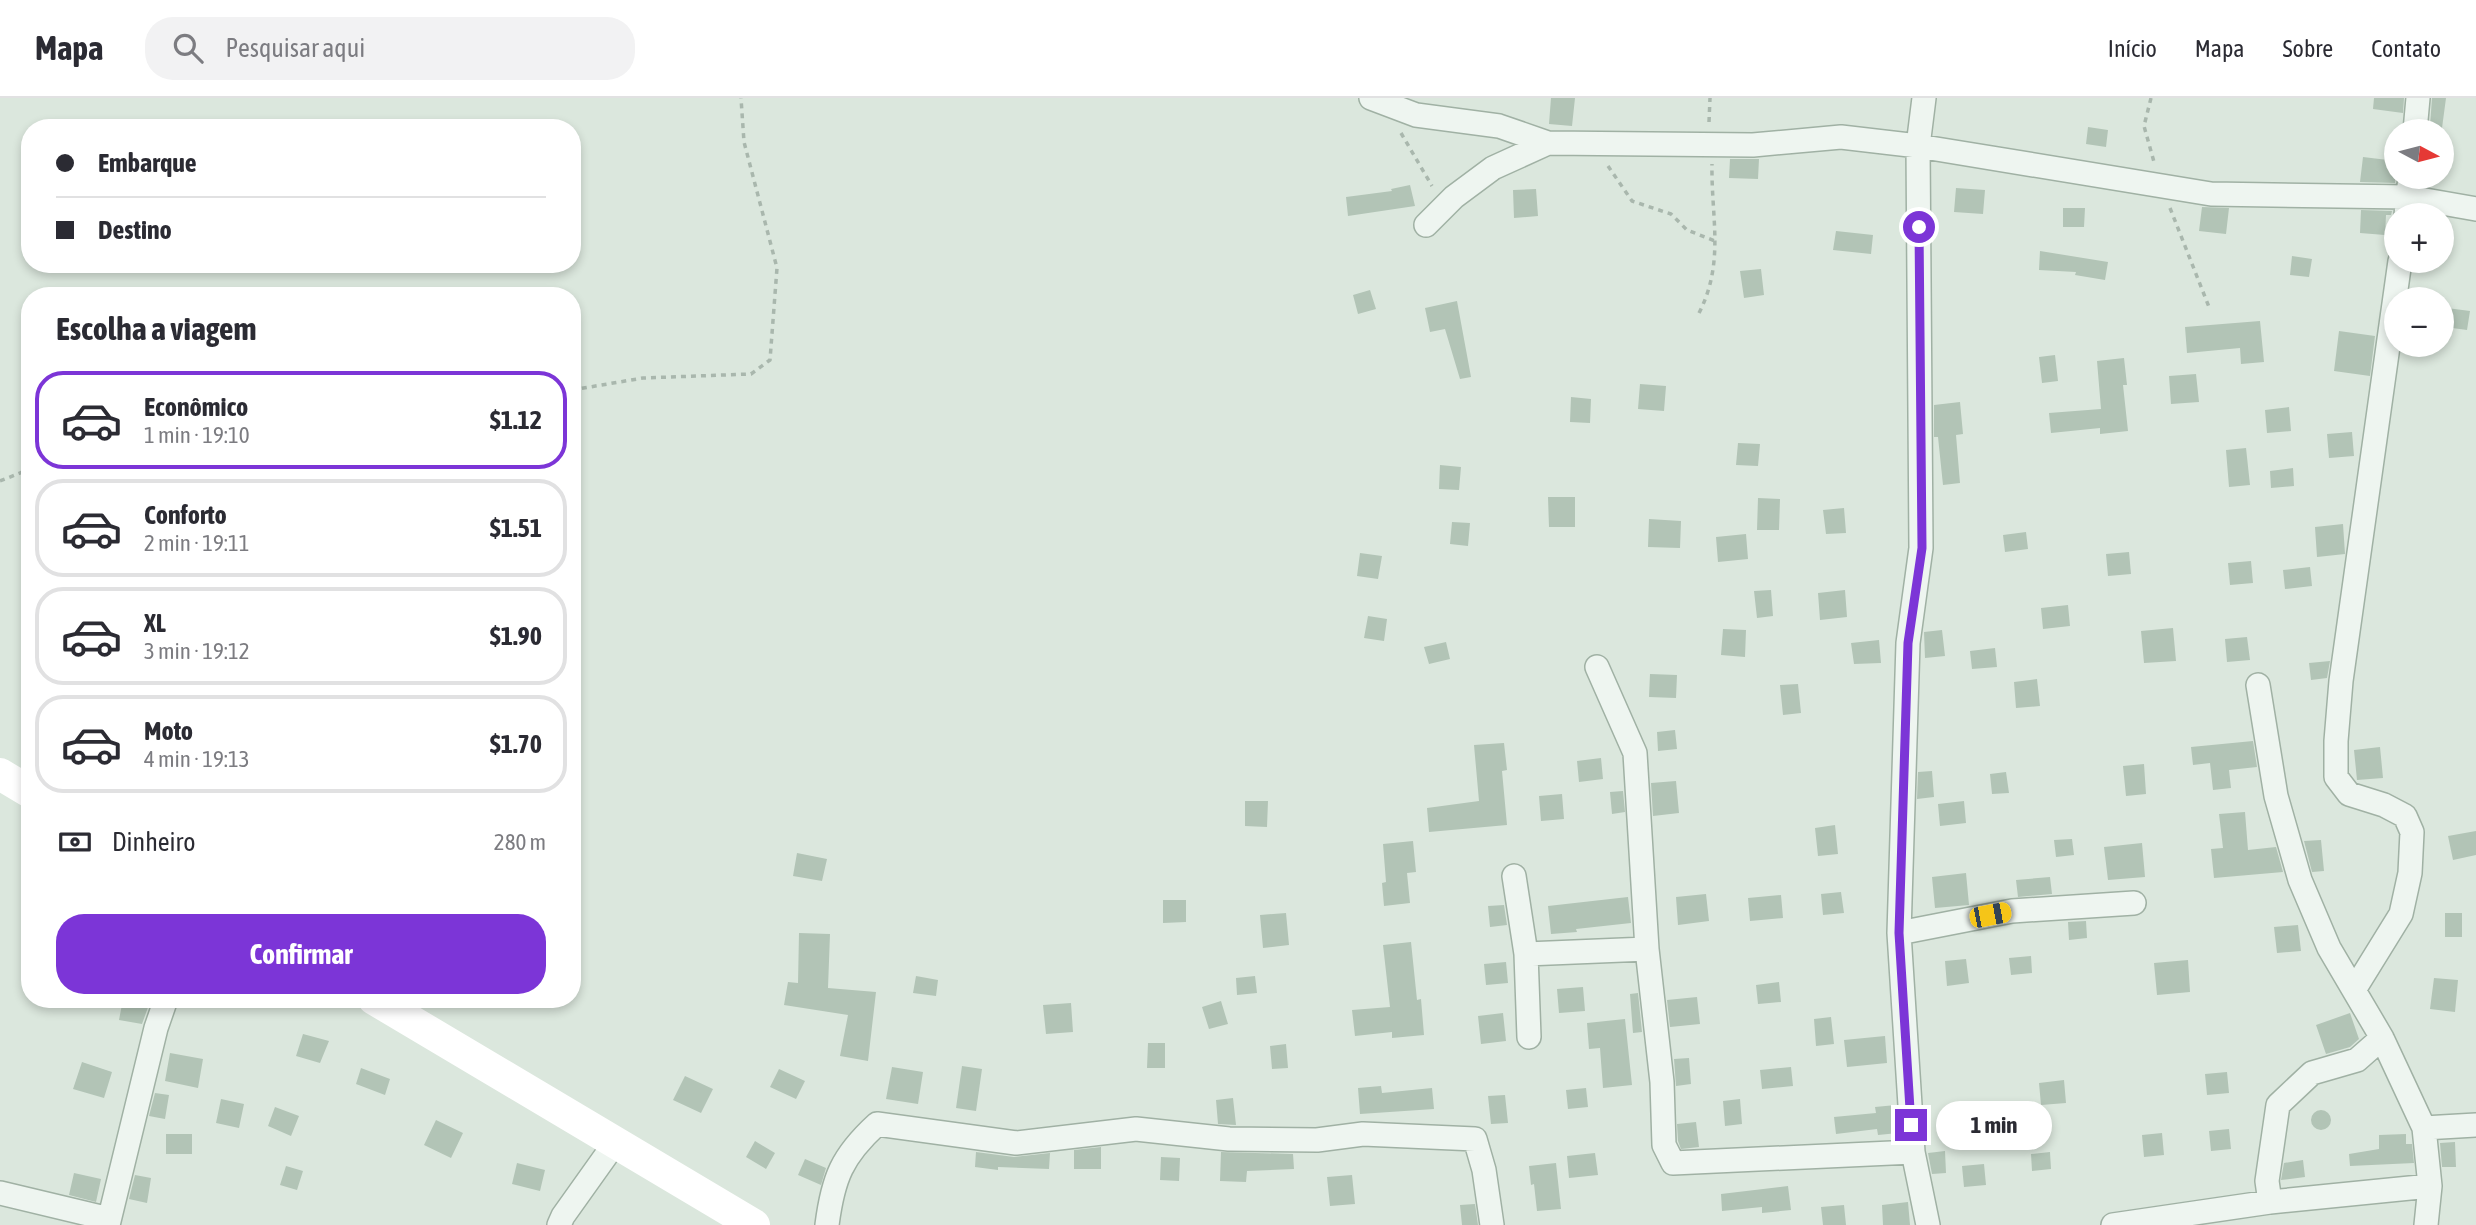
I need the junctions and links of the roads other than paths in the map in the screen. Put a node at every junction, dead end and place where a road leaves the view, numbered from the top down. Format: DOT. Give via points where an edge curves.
graph roads {
  1 [pos="1924,98"];
  2 [pos="2418,98"];
  3 [pos="1377,100"];
  4 [pos="2416,119"];
  5 [pos="1548,143"];
  6 [pos="1918,146"];
  7 [pos="2408,196"];
  8 [pos="2476,209"];
  9 [pos="1426,225"];
  10 [pos="2398,273"];
  11 [pos="1597,667"];
  12 [pos="2258,685"];
  13 [pos="0,774"];
  14 [pos="21,787"];
  15 [pos="1514,876"];
  16 [pos="2134,903"];
  17 [pos="1899,933"];
  18 [pos="1647,949"];
  19 [pos="1526,954"];
  20 [pos="2354,990"];
  21 [pos="163,1008"];
  22 [pos="389,1008"];
  23 [pos="1529,1037"];
  24 [pos="2382,1038"];
  25 [pos="2476,1125"];
  26 [pos="2424,1128"];
  27 [pos="615,1143"];
  28 [pos="1913,1153"];
  29 [pos="2430,1186"];
  30 [pos="0,1193"];
  31 [pos="2270,1202"];
  32 [pos="109,1222"];
  33 [pos="559,1225"];
  34 [pos="754,1225"];
  35 [pos="827,1225"];
  36 [pos="1492,1225"];
  37 [pos="1927,1225"];
  38 [pos="2113,1225"];
  39 [pos="2426,1225"];
  1 -- 6 [label="street"];
  2 -- 4 [label="street"];
  3 -- 5 [label="street" via="1416,115 1499,126"];
  5 -- 6 [label="street" via="1753,145 1840,137"];
  5 -- 9 [label="street" via="1493,168"];
  6 -- 7 [label="street" via="2211,194"];
  6 -- 17 [label="street" via="1922,548 1908,643"];
  7 -- 8 [label="street"];
  10 -- 20 [label="street" via="2341,681 2336,777 2349,794 2405,817 2412,832 2410,873 2401,914"];
  11 -- 18 [label="street" via="1635,753"];
  12 -- 20 [label="street" via="2276,796 2300,880 2329,948"];
  13 -- 14 [label="main road"];
  15 -- 19 [label="street"];
  16 -- 17 [label="street" via="2012,911"];
  17 -- 28 [label="street"];
  18 -- 19 [label="street"];
  18 -- 28 [label="street" via="1664,1145 1673,1163"];
  19 -- 23 [label="street"];
  20 -- 24 [label="street"];
  21 -- 32 [label="street"];
  22 -- 27 [label="main road"];
  24 -- 26 [label="street"];
  24 -- 31 [label="street" via="2357,1059 2312,1073 2278,1105 2267,1181"];
  25 -- 26 [label="street"];
  26 -- 29 [label="street"];
  27 -- 33 [label="street"];
  27 -- 34 [label="main road"];
  28 -- 37 [label="street"];
  29 -- 31 [label="street"];
  29 -- 39 [label="street"];
  30 -- 32 [label="street"];
  31 -- 38 [label="street"];
  35 -- 36 [label="street" via="832,1188 856,1143 877,1124 1016,1143 1136,1129 1229,1139 1317,1140 1363,1134 1475,1139"];
}
